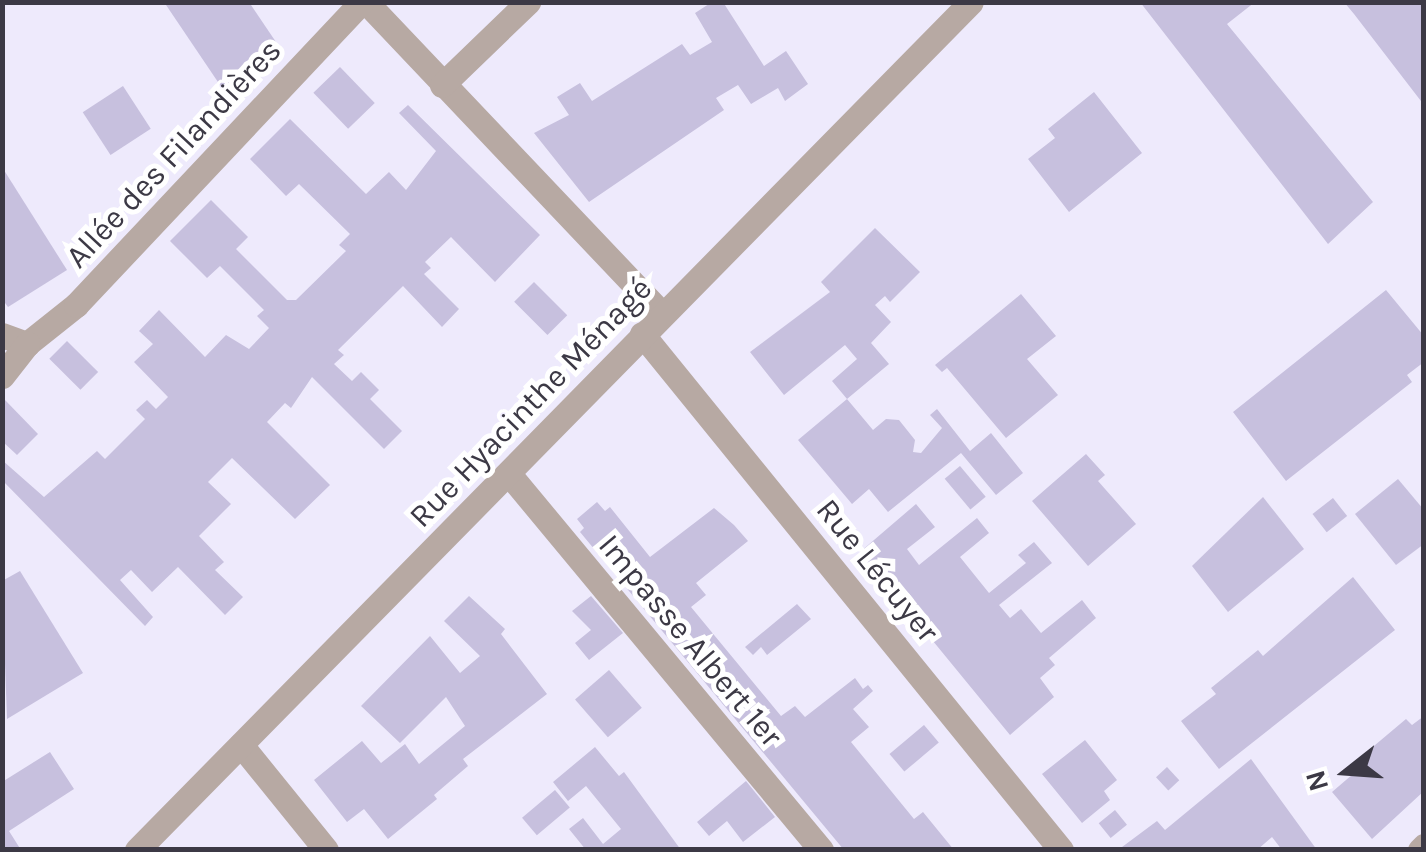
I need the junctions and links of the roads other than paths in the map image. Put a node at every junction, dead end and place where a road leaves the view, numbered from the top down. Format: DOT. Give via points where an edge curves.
graph roads {
  1 [pos="364,2"];
  2 [pos="528,2"];
  3 [pos="970,2"];
  4 [pos="442,85"];
  5 [pos="662,314"];
  6 [pos="642,334"];
  7 [pos="15,340"];
  8 [pos="2,376"];
  9 [pos="509,474"];
  10 [pos="241,746"];
  11 [pos="137,850"];
  12 [pos="326,850"];
  13 [pos="822,850"];
  14 [pos="1061,850"];
  1 -- 4 [label="street"];
  1 -- 7 [label="street, Allée des Filandières" via="76,305"];
  2 -- 4 [label="street"];
  3 -- 5 [label="street, Rue Hyacinthe Ménagé"];
  4 -- 5 [label="street"];
  5 -- 6 [label="street, Rue Hyacinthe Ménagé"];
  6 -- 9 [label="street, Rue Hyacinthe Ménagé"];
  6 -- 14 [label="street, Rue Lécuyer"];
  7 -- 8 [label="street, Allée des Filandières"];
  9 -- 10 [label="street, Rue Hyacinthe Ménagé"];
  9 -- 13 [label="street, Impasse Albert 1er"];
  10 -- 11 [label="street, Rue Hyacinthe Ménagé"];
  10 -- 12 [label="street"];
}
